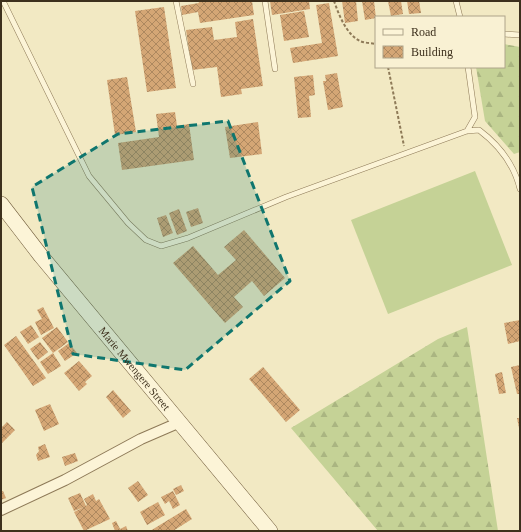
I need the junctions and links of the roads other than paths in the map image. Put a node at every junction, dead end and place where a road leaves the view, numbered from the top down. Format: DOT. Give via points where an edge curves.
graph roads {
  1 [pos="3,1"];
  2 [pos="176,1"];
  3 [pos="265,1"];
  4 [pos="456,1"];
  5 [pos="460,16"];
  6 [pos="505,34"];
  7 [pos="520,35"];
  8 [pos="468,68"];
  9 [pos="275,69"];
  10 [pos="193,84"];
  11 [pos="466,131"];
  12 [pos="520,189"];
  13 [pos="1,204"];
  14 [pos="178,423"];
  15 [pos="1,510"];
  16 [pos="270,531"];
  1 -- 11 [label="lane" via="89,176 128,223 146,240 161,246 188,238 250,211"];
  2 -- 10 [label="lane"];
  3 -- 9 [label="lane"];
  4 -- 5 [label="lane"];
  6 -- 7 [label="lane"];
  8 -- 11 [label="lane" via="475,116"];
  11 -- 12 [label="lane" via="478,130 493,141 510,163"];
  13 -- 14 [label="main road, Marie Mwengere Street"];
  14 -- 15 [label="street"];
  14 -- 16 [label="main road, Marie Mwengere Street"];
}
